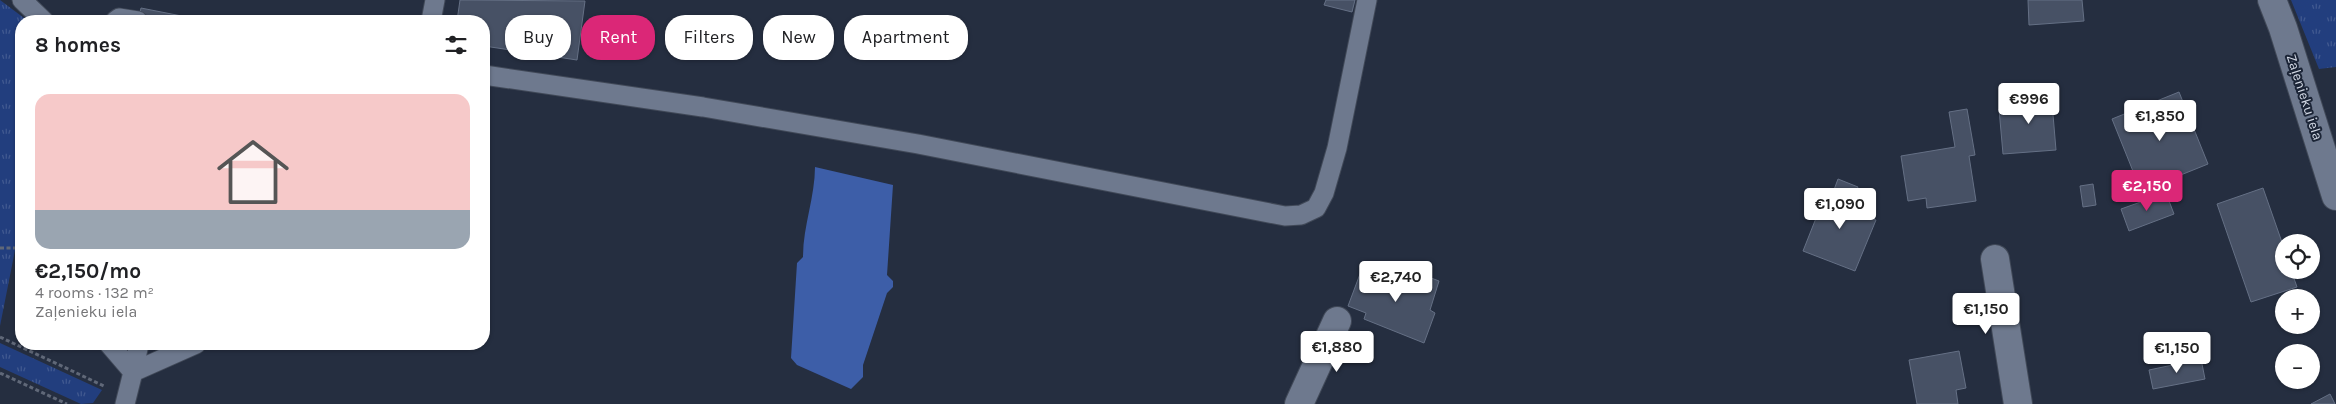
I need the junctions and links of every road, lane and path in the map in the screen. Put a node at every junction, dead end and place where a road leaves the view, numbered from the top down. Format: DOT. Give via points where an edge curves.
graph roads {
  1 [pos="22,0"];
  2 [pos="434,0"];
  3 [pos="1367,0"];
  4 [pos="2272,0"];
  5 [pos="38,15"];
  6 [pos="432,15"];
  7 [pos="490,76"];
  8 [pos="2336,196"];
  9 [pos="0,248"];
  10 [pos="15,248"];
  11 [pos="1995,259"];
  12 [pos="1337,321"];
  13 [pos="0,337"];
  14 [pos="15,344"];
  15 [pos="28,350"];
  16 [pos="114,350"];
  17 [pos="138,350"];
  18 [pos="182,350"];
  19 [pos="133,372"];
  20 [pos="0,373"];
  21 [pos="126,402"];
  22 [pos="67,404"];
  23 [pos="1299,404"];
  24 [pos="2018,404"];
  1 -- 5 [label="lane"];
  2 -- 6 [label="lane"];
  3 -- 7 [label="lane" via="1337,148 1324,193 1316,208 1301,215 1285,216 908,142 703,107"];
  4 -- 8 [label="street, Zaļenieku iela"];
  9 -- 10 [label="path"];
  11 -- 24 [label="street"];
  12 -- 23 [label="street"];
  13 -- 14 [label="path"];
  15 -- 21 [label="path" via="104,386"];
  16 -- 19 [label="lane"];
  17 -- 19 [label="lane"];
  18 -- 19 [label="lane"];
  19 -- 21 [label="lane"];
  20 -- 22 [label="path"];
}
